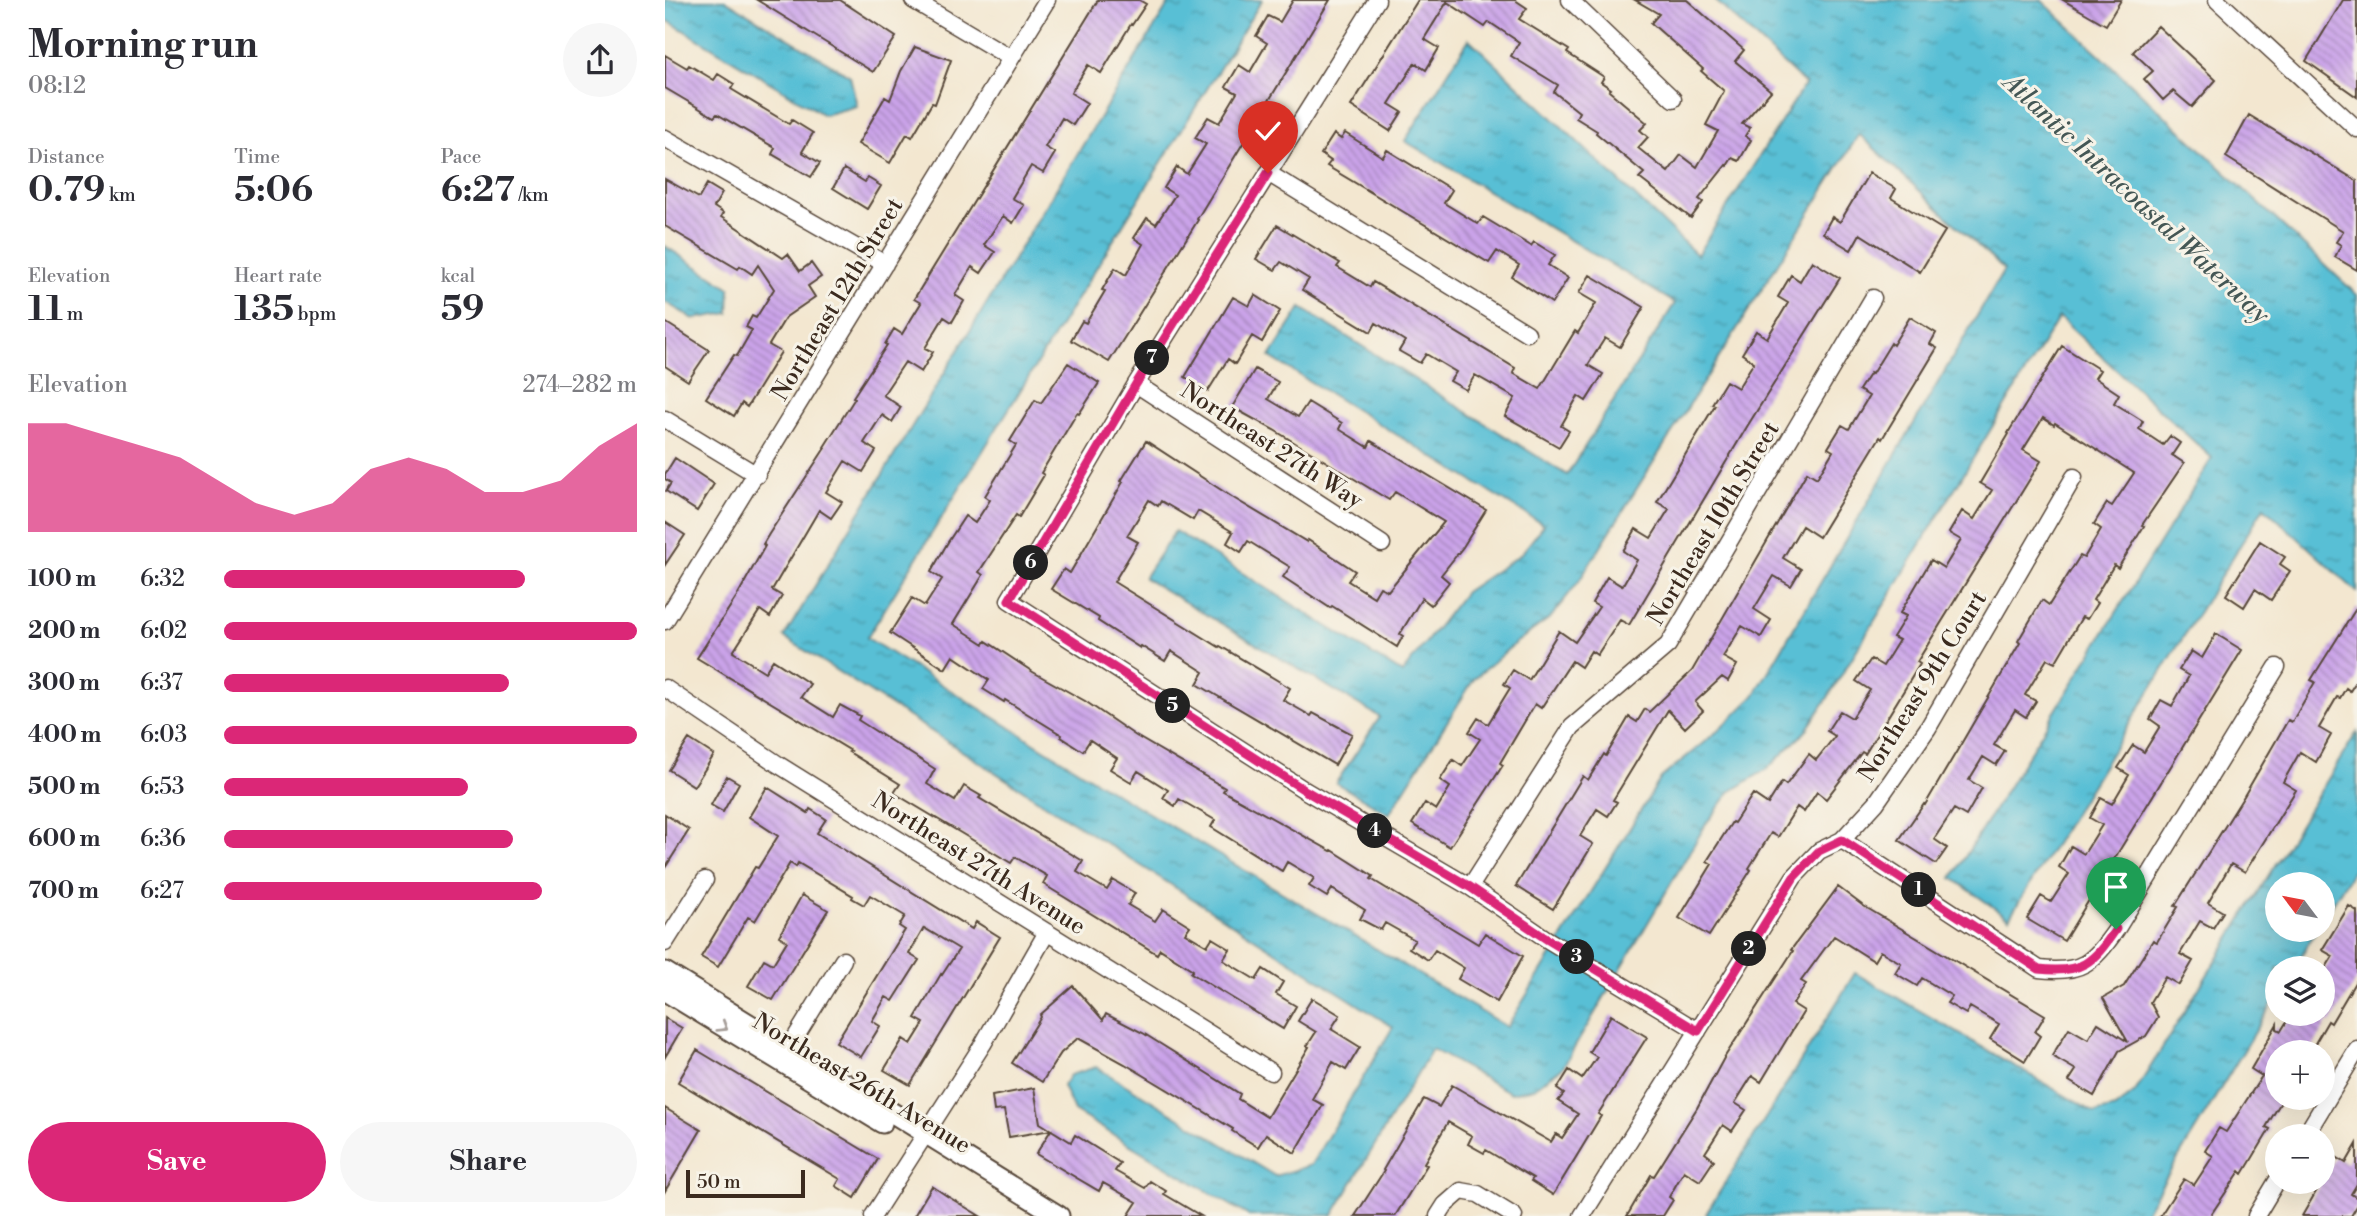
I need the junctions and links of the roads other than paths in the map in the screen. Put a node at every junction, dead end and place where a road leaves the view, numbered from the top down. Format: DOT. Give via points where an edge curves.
graph roads {
  1 [pos="913,0"];
  2 [pos="1047,0"];
  3 [pos="1377,0"];
  4 [pos="1570,0"];
  5 [pos="2220,1"];
  6 [pos="1011,58"];
  7 [pos="1673,99"];
  8 [pos="2357,129"];
  9 [pos="665,138"];
  10 [pos="1268,173"];
  11 [pos="885,264"];
  12 [pos="1873,298"];
  13 [pos="1527,333"];
  14 [pos="1136,384"];
  15 [pos="665,419"];
  16 [pos="757,475"];
  17 [pos="2074,477"];
  18 [pos="1383,544"];
  19 [pos="670,601"];
  20 [pos="665,621"];
  21 [pos="2277,667"];
  22 [pos="665,688"];
  23 [pos="1842,840"];
  24 [pos="705,880"];
  25 [pos="1470,887"];
  26 [pos="1047,932"];
  27 [pos="665,943"];
  28 [pos="843,960"];
  29 [pos="665,972"];
  30 [pos="665,991"];
  31 [pos="1698,1031"];
  32 [pos="789,1048"];
  33 [pos="2357,1050"];
  34 [pos="1271,1072"];
  35 [pos="2312,1124"];
  36 [pos="921,1139"];
  37 [pos="2269,1194"];
  38 [pos="873,1216"];
  39 [pos="1034,1216"];
  40 [pos="1059,1216"];
  41 [pos="1438,1216"];
  42 [pos="1514,1216"];
  43 [pos="1583,1216"];
  44 [pos="2256,1216"];
  1 -- 6 [label="street"];
  2 -- 6 [label="street, Northeast 12th Street"];
  3 -- 10 [label="street"];
  4 -- 7 [label="street"];
  5 -- 8 [label="street"];
  6 -- 11 [label="street, Northeast 12th Street"];
  9 -- 11 [label="street"];
  10 -- 13 [label="street"];
  10 -- 14 [label="street"];
  11 -- 16 [label="street, Northeast 12th Street"];
  12 -- 25 [label="street, Northeast 10th Street" via="1668,645 1572,727"];
  14 -- 18 [label="street, Northeast 27th Way"];
  14 -- 25 [label="street" via="1009,600 1295,783"];
  15 -- 16 [label="street"];
  16 -- 19 [label="street, Northeast 12th Street"];
  17 -- 23 [label="street, Northeast 9th Court" via="1927,728 1876,803"];
  19 -- 20 [label="street, Northeast 12th Street"];
  21 -- 23 [label="street" via="2098,956 2077,967 2039,969"];
  22 -- 26 [label="street, Northeast 27th Avenue" via="779,765"];
  23 -- 31 [label="street, Northeast 9th Court" via="1819,851 1794,877"];
  24 -- 27 [label="street"];
  25 -- 31 [label="street"];
  26 -- 34 [label="street, Northeast 27th Avenue"];
  26 -- 36 [label="street" via="983,1044"];
  28 -- 32 [label="street, Northeast 26th Avenue"];
  29 -- 32 [label="street, Northeast 26th Avenue"];
  30 -- 36 [label="street, Northeast 26th Avenue, one-way"];
  31 -- 43 [label="street, Northeast 9th Court"];
  32 -- 36 [label="street, Northeast 26th Avenue"];
  33 -- 35 [label="street"];
  36 -- 38 [label="street"];
  36 -- 39 [label="street, Northeast 26th Avenue"];
  36 -- 40 [label="street, Northeast 26th Avenue"];
  37 -- 44 [label="street"];
  41 -- 42 [label="street" via="1461,1191 1478,1194"];
}
